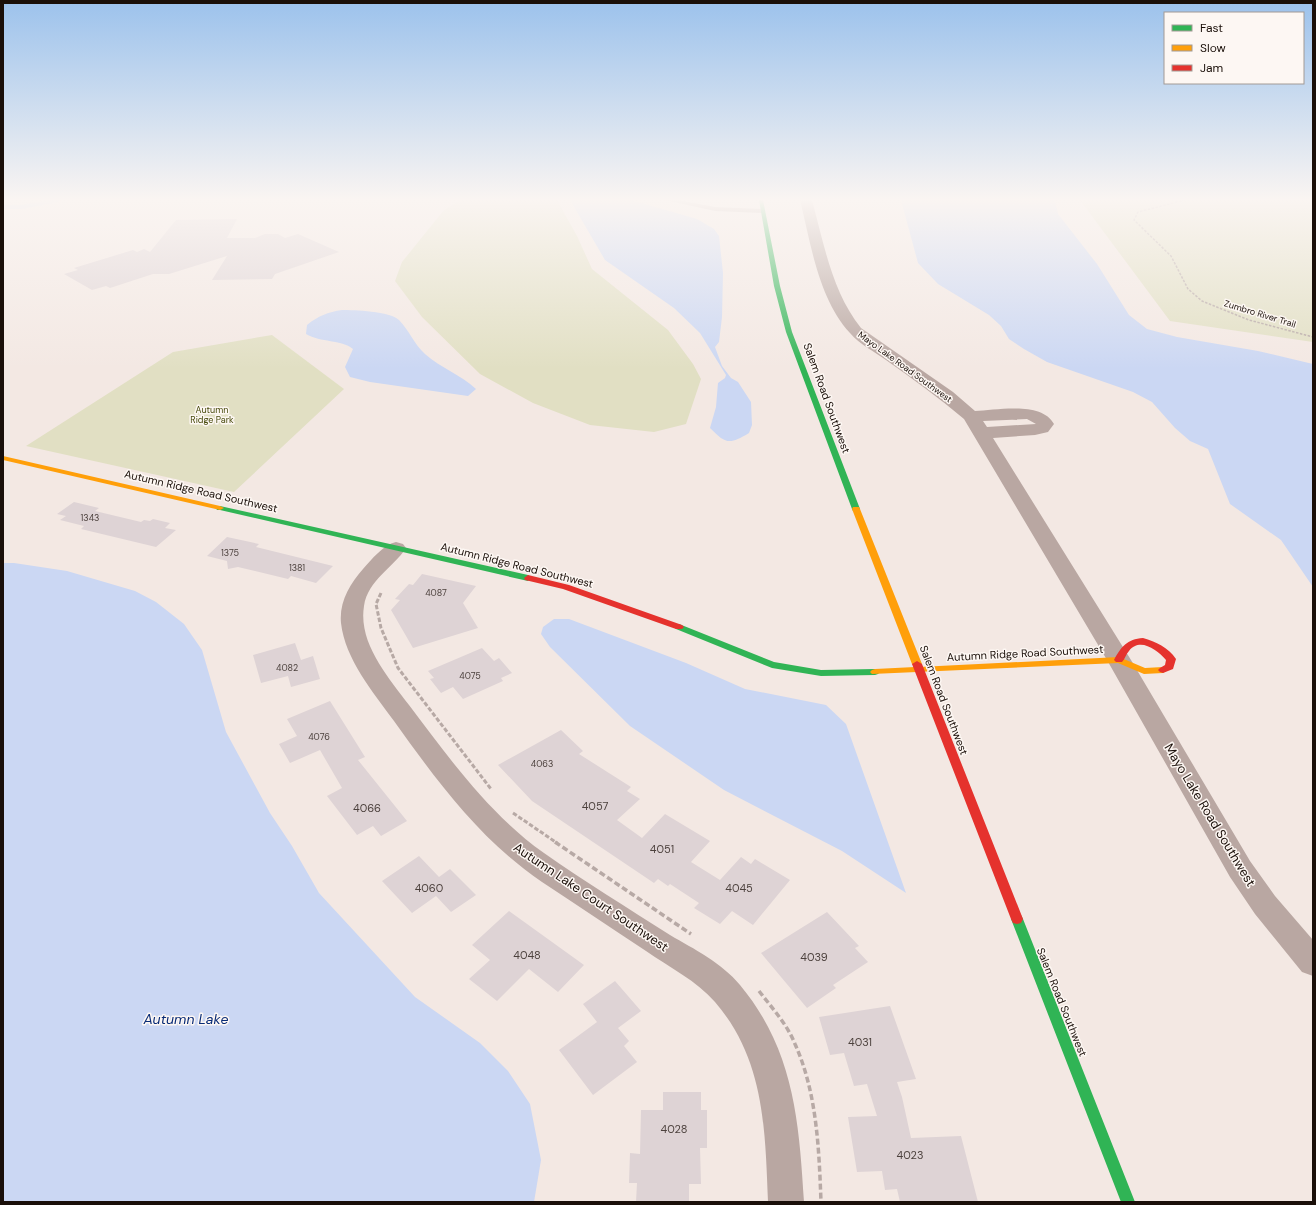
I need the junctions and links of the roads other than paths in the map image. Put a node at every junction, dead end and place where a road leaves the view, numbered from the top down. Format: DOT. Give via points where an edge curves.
graph roads {
  1 [pos="771,256"];
  2 [pos="823,256"];
  3 [pos="971,416"];
  4 [pos="982,433"];
  5 [pos="3,458"];
  6 [pos="396,548"];
  7 [pos="1119,660"];
  8 [pos="919,670"];
  9 [pos="1313,962"];
  10 [pos="786,1202"];
  11 [pos="1128,1202"];
  1 -- 8 [label="main road, Salem Road Southwest" via="789,332"];
  2 -- 3 [label="street, Mayo Lake Road Southwest" via="834,294 847,322"];
  3 -- 4 [label="street, Mayo Lake Road Southwest"];
  3 -- 4 [label="street" via="1030,414 1043,420 1045,424 1035,430"];
  4 -- 7 [label="street, Mayo Lake Road Southwest"];
  5 -- 6 [label="main road, Autumn Ridge Road Southwest"];
  6 -- 8 [label="main road, Autumn Ridge Road Southwest" via="581,591 791,670 821,673"];
  6 -- 10 [label="street, Autumn Lake Court Southwest" via="366,580 354,602 353,622 362,655 428,750 500,834 531,859 700,971 726,992 752,1025 770,1064 782,1123"];
  7 -- 7 [label="main road" via="1150,673 1162,672 1170,667 1171,659 1157,646 1137,642 1124,648"];
  7 -- 8 [label="main road, Autumn Ridge Road Southwest"];
  7 -- 9 [label="street, Mayo Lake Road Southwest" via="1240,869 1265,905"];
  8 -- 11 [label="main road, Salem Road Southwest"];
}
